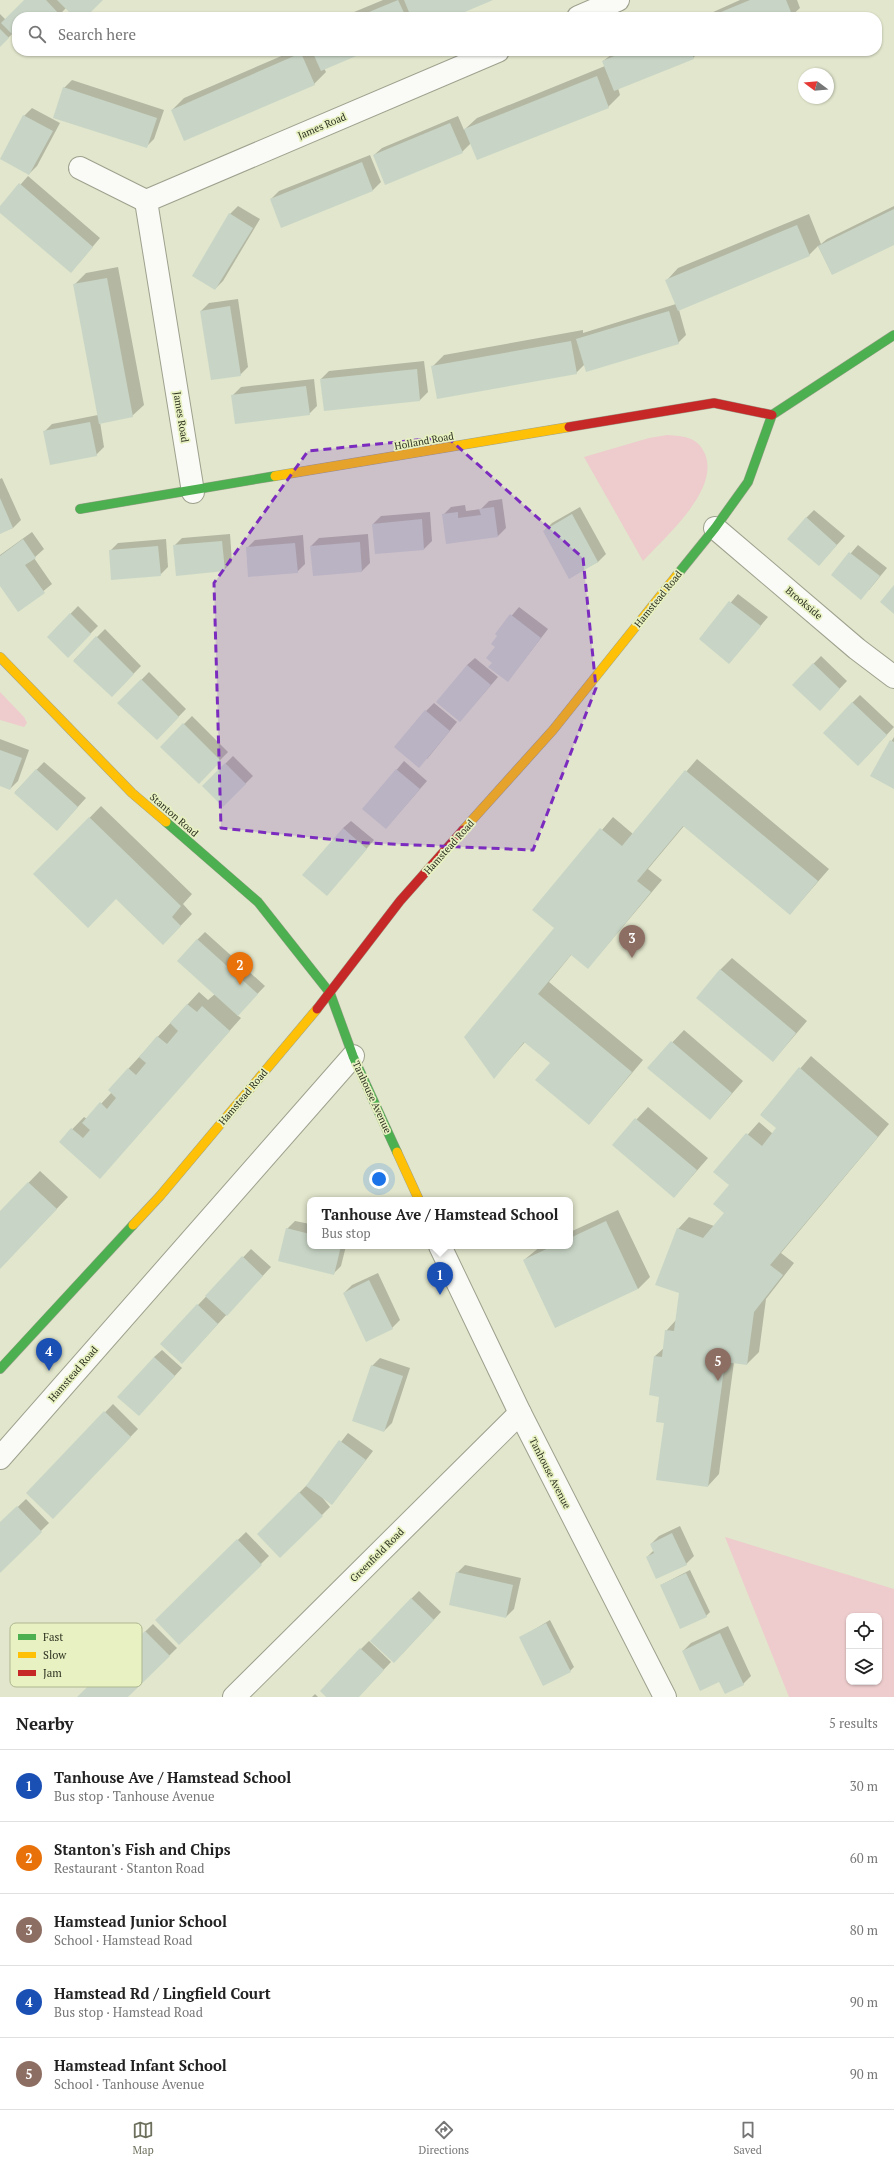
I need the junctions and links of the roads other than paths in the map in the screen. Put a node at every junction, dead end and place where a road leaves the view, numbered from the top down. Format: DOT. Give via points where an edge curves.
graph roads {
  1 [pos="618,0"];
  2 [pos="590,12"];
  3 [pos="486,56"];
  4 [pos="80,168"];
  5 [pos="146,201"];
  6 [pos="894,335"];
  7 [pos="772,415"];
  8 [pos="193,492"];
  9 [pos="80,509"];
  10 [pos="715,528"];
  11 [pos="0,657"];
  12 [pos="894,677"];
  13 [pos="330,993"];
  14 [pos="353,1056"];
  15 [pos="418,1197"];
  16 [pos="441,1249"];
  17 [pos="0,1369"];
  18 [pos="520,1413"];
  19 [pos="0,1458"];
  20 [pos="234,1697"];
  21 [pos="665,1697"];
  1 -- 2 [label="street"];
  3 -- 5 [label="street, James Road"];
  4 -- 5 [label="street"];
  5 -- 8 [label="street, James Road"];
  6 -- 7 [label="street"];
  7 -- 8 [label="street, Holland Road" via="714,403"];
  7 -- 10 [label="street, Hamstead Road" via="748,482"];
  8 -- 9 [label="street, Holland Road"];
  10 -- 12 [label="street, Brookside" via="857,649"];
  10 -- 13 [label="street, Hamstead Road" via="553,730 400,901"];
  11 -- 13 [label="street, Stanton Road" via="132,793 258,902"];
  13 -- 14 [label="street, Tanhouse Avenue"];
  13 -- 17 [label="street, Hamstead Road" via="160,1196"];
  14 -- 15 [label="street, Tanhouse Avenue"];
  14 -- 19 [label="street, Hamstead Road"];
  16 -- 18 [label="street, Tanhouse Avenue"];
  18 -- 20 [label="street, Greenfield Road"];
  18 -- 21 [label="street, Tanhouse Avenue"];
}
